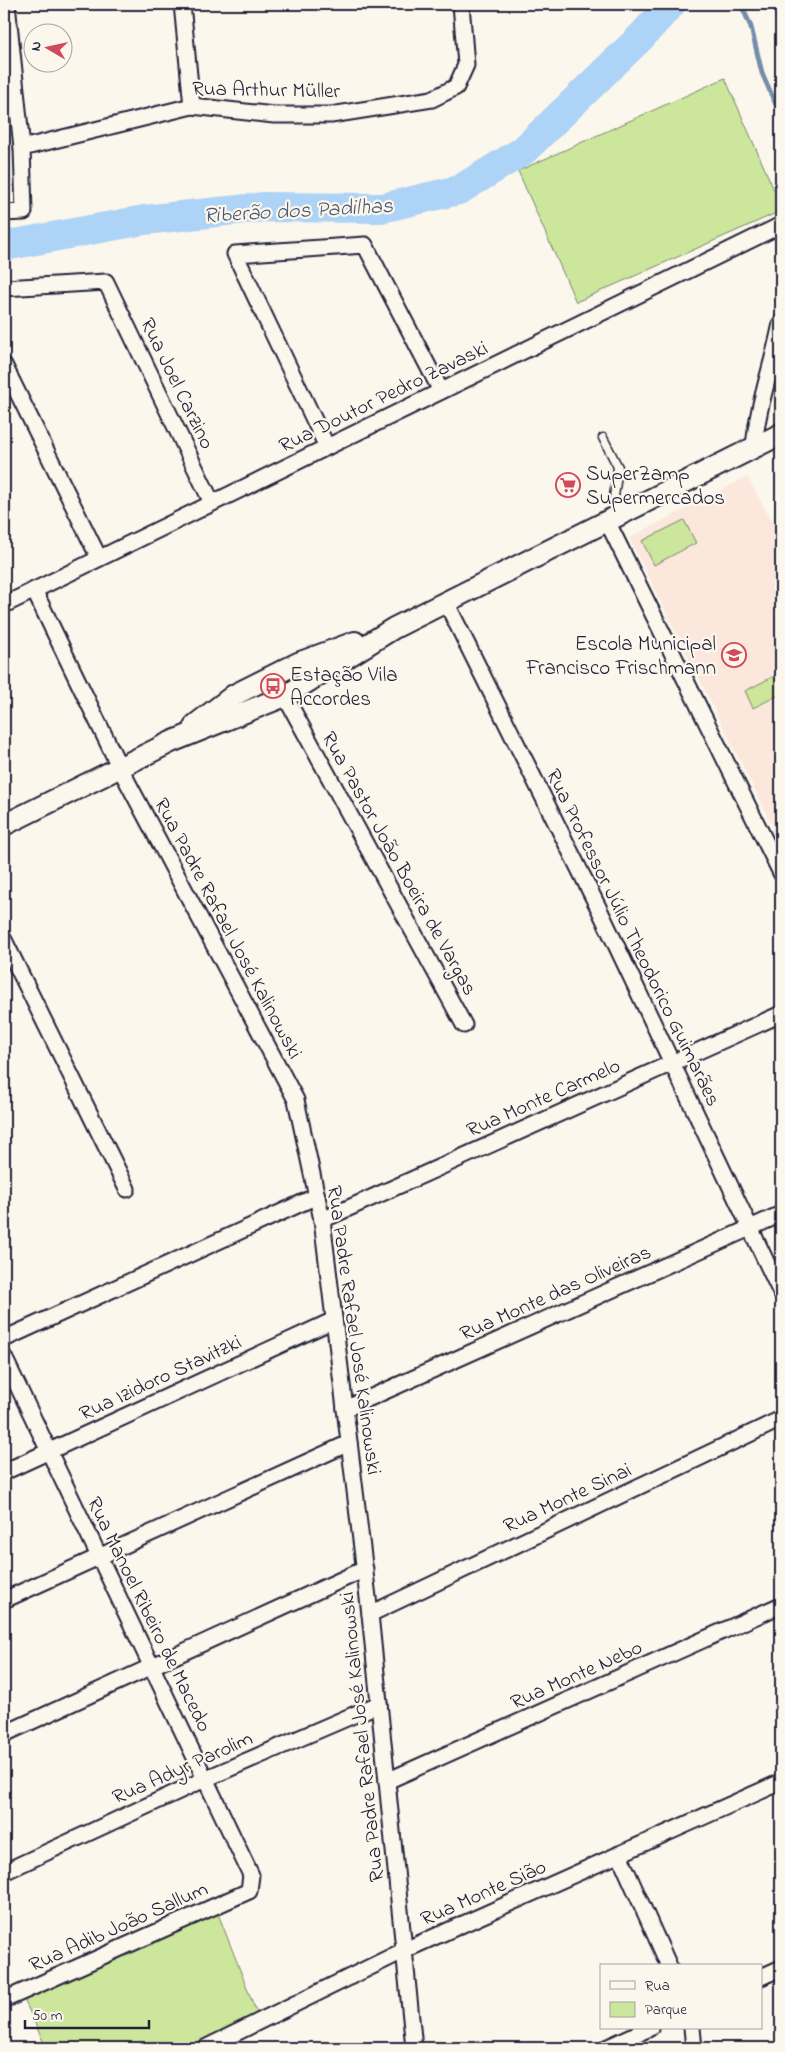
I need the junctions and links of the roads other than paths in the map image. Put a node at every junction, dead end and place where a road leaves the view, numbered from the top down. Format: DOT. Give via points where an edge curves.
graph roads {
  1 [pos="8,4"];
  2 [pos="182,4"];
  3 [pos="460,4"];
  4 [pos="192,106"];
  5 [pos="22,148"];
  6 [pos="4,213"];
  7 [pos="781,225"];
  8 [pos="4,288"];
  9 [pos="781,323"];
  10 [pos="4,365"];
  11 [pos="441,391"];
  12 [pos="604,438"];
  13 [pos="768,441"];
  14 [pos="327,447"];
  15 [pos="212,503"];
  16 [pos="615,518"];
  17 [pos="99,558"];
  18 [pos="34,590"];
  19 [pos="446,602"];
  20 [pos="4,605"];
  21 [pos="394,628"];
  22 [pos="285,696"];
  23 [pos="171,742"];
  24 [pos="120,766"];
  25 [pos="4,825"];
  26 [pos="781,873"];
  27 [pos="4,940"];
  28 [pos="781,1014"];
  29 [pos="464,1025"];
  30 [pos="672,1063"];
  31 [pos="127,1190"];
  32 [pos="317,1196"];
  33 [pos="781,1214"];
  34 [pos="322,1220"];
  35 [pos="752,1228"];
  36 [pos="781,1293"];
  37 [pos="334,1320"];
  38 [pos="4,1339"];
  39 [pos="4,1357"];
  40 [pos="345,1408"];
  41 [pos="781,1419"];
  42 [pos="349,1443"];
  43 [pos="49,1452"];
  44 [pos="4,1472"];
  45 [pos="99,1558"];
  46 [pos="365,1569"];
  47 [pos="4,1600"];
  48 [pos="781,1605"];
  49 [pos="370,1614"];
  50 [pos="151,1666"];
  51 [pos="379,1704"];
  52 [pos="4,1734"];
  53 [pos="205,1779"];
  54 [pos="387,1781"];
  55 [pos="781,1782"];
  56 [pos="619,1854"];
  57 [pos="4,1872"];
  58 [pos="249,1891"];
  59 [pos="405,1950"];
  60 [pos="668,1964"];
  61 [pos="781,1968"];
  62 [pos="762,1977"];
  63 [pos="4,2000"];
  64 [pos="646,2030"];
  65 [pos="692,2030"];
  66 [pos="205,2048"];
  67 [pos="414,2048"];
  68 [pos="606,2048"];
  69 [pos="694,2048"];
  1 -- 5 [label="street"];
  2 -- 4 [label="street"];
  3 -- 4 [label="street, Rua Arthur Müller" via="466,65 456,87 432,99 331,115 274,115"];
  4 -- 5 [label="street, Rua Arthur Müller"];
  5 -- 6 [label="street" via="24,212"];
  7 -- 11 [label="street, Rua Doutor Pedro Zavaski"];
  8 -- 15 [label="street, Rua Joel Carzino" via="106,282"];
  9 -- 13 [label="street" via="755,430"];
  10 -- 17 [label="street"];
  11 -- 14 [label="street, Rua Doutor Pedro Zavaski"];
  11 -- 14 [label="street" via="365,245 235,254"];
  12 -- 16 [label="lane" via="618,467"];
  13 -- 16 [label="street"];
  14 -- 15 [label="street, Rua Doutor Pedro Zavaski"];
  15 -- 17 [label="street, Rua Doutor Pedro Zavaski"];
  16 -- 19 [label="street"];
  16 -- 26 [label="street"];
  17 -- 18 [label="street, Rua Doutor Pedro Zavaski"];
  18 -- 20 [label="street, Rua Doutor Pedro Zavaski"];
  18 -- 24 [label="street, Rua Padre Rafael José Kalinowski"];
  19 -- 21 [label="street"];
  19 -- 30 [label="street, Rua Professor Júlio Theodorico Guimarães"];
  21 -- 22 [label="street"];
  21 -- 23 [label="street" via="298,663 234,695"];
  22 -- 23 [label="street"];
  22 -- 29 [label="street, Rua Pastor João Boeira de Vargas"];
  23 -- 24 [label="street"];
  24 -- 25 [label="street"];
  24 -- 32 [label="street, Rua Padre Rafael José Kalinowski" via="296,1100"];
  27 -- 31 [label="street"];
  28 -- 30 [label="street, Rua Monte Carmelo"];
  30 -- 34 [label="street, Rua Monte Carmelo"];
  30 -- 35 [label="street, Rua Professor Júlio Theodorico Guimarães"];
  32 -- 34 [label="street, Rua Padre Rafael José Kalinowski"];
  32 -- 38 [label="street"];
  33 -- 35 [label="street, Rua Monte das Oliveiras"];
  34 -- 37 [label="street, Rua Padre Rafael José Kalinowski"];
  35 -- 36 [label="street, Rua Professor Júlio Theodorico Guimarães"];
  35 -- 40 [label="street, Rua Monte das Oliveiras"];
  37 -- 40 [label="street, Rua Padre Rafael José Kalinowski"];
  37 -- 43 [label="street, Rua Izidoro Stavitzki"];
  39 -- 43 [label="street, Rua Manoel Ribeiro de Macedo"];
  40 -- 42 [label="street, Rua Padre Rafael José Kalinowski"];
  41 -- 49 [label="street, Rua Monte Sinai"];
  42 -- 45 [label="street"];
  42 -- 46 [label="street, Rua Padre Rafael José Kalinowski"];
  43 -- 44 [label="street, Rua Izidoro Stavitzki"];
  43 -- 45 [label="street, Rua Manoel Ribeiro de Macedo"];
  45 -- 47 [label="street"];
  45 -- 50 [label="street, Rua Manoel Ribeiro de Macedo"];
  46 -- 49 [label="street, Rua Padre Rafael José Kalinowski"];
  46 -- 50 [label="street"];
  48 -- 54 [label="street, Rua Monte Nebo"];
  49 -- 51 [label="street, Rua Padre Rafael José Kalinowski"];
  50 -- 52 [label="street"];
  50 -- 53 [label="street, Rua Manoel Ribeiro de Macedo"];
  51 -- 53 [label="street, Rua Adyr Parolim"];
  51 -- 54 [label="street, Rua Padre Rafael José Kalinowski"];
  53 -- 57 [label="street, Rua Adyr Parolim"];
  53 -- 58 [label="street, Rua Manoel Ribeiro de Macedo" via="251,1875"];
  54 -- 59 [label="street, Rua Padre Rafael José Kalinowski"];
  55 -- 56 [label="street, Rua Monte Sião"];
  56 -- 59 [label="street, Rua Monte Sião"];
  56 -- 60 [label="street"];
  58 -- 63 [label="street, Rua Adib João Sallum"];
  59 -- 66 [label="street, Rua Monte Sião"];
  59 -- 67 [label="street, Rua Padre Rafael José Kalinowski"];
  61 -- 62 [label="street"];
  64 -- 68 [label="street"];
  65 -- 69 [label="street"];
}
